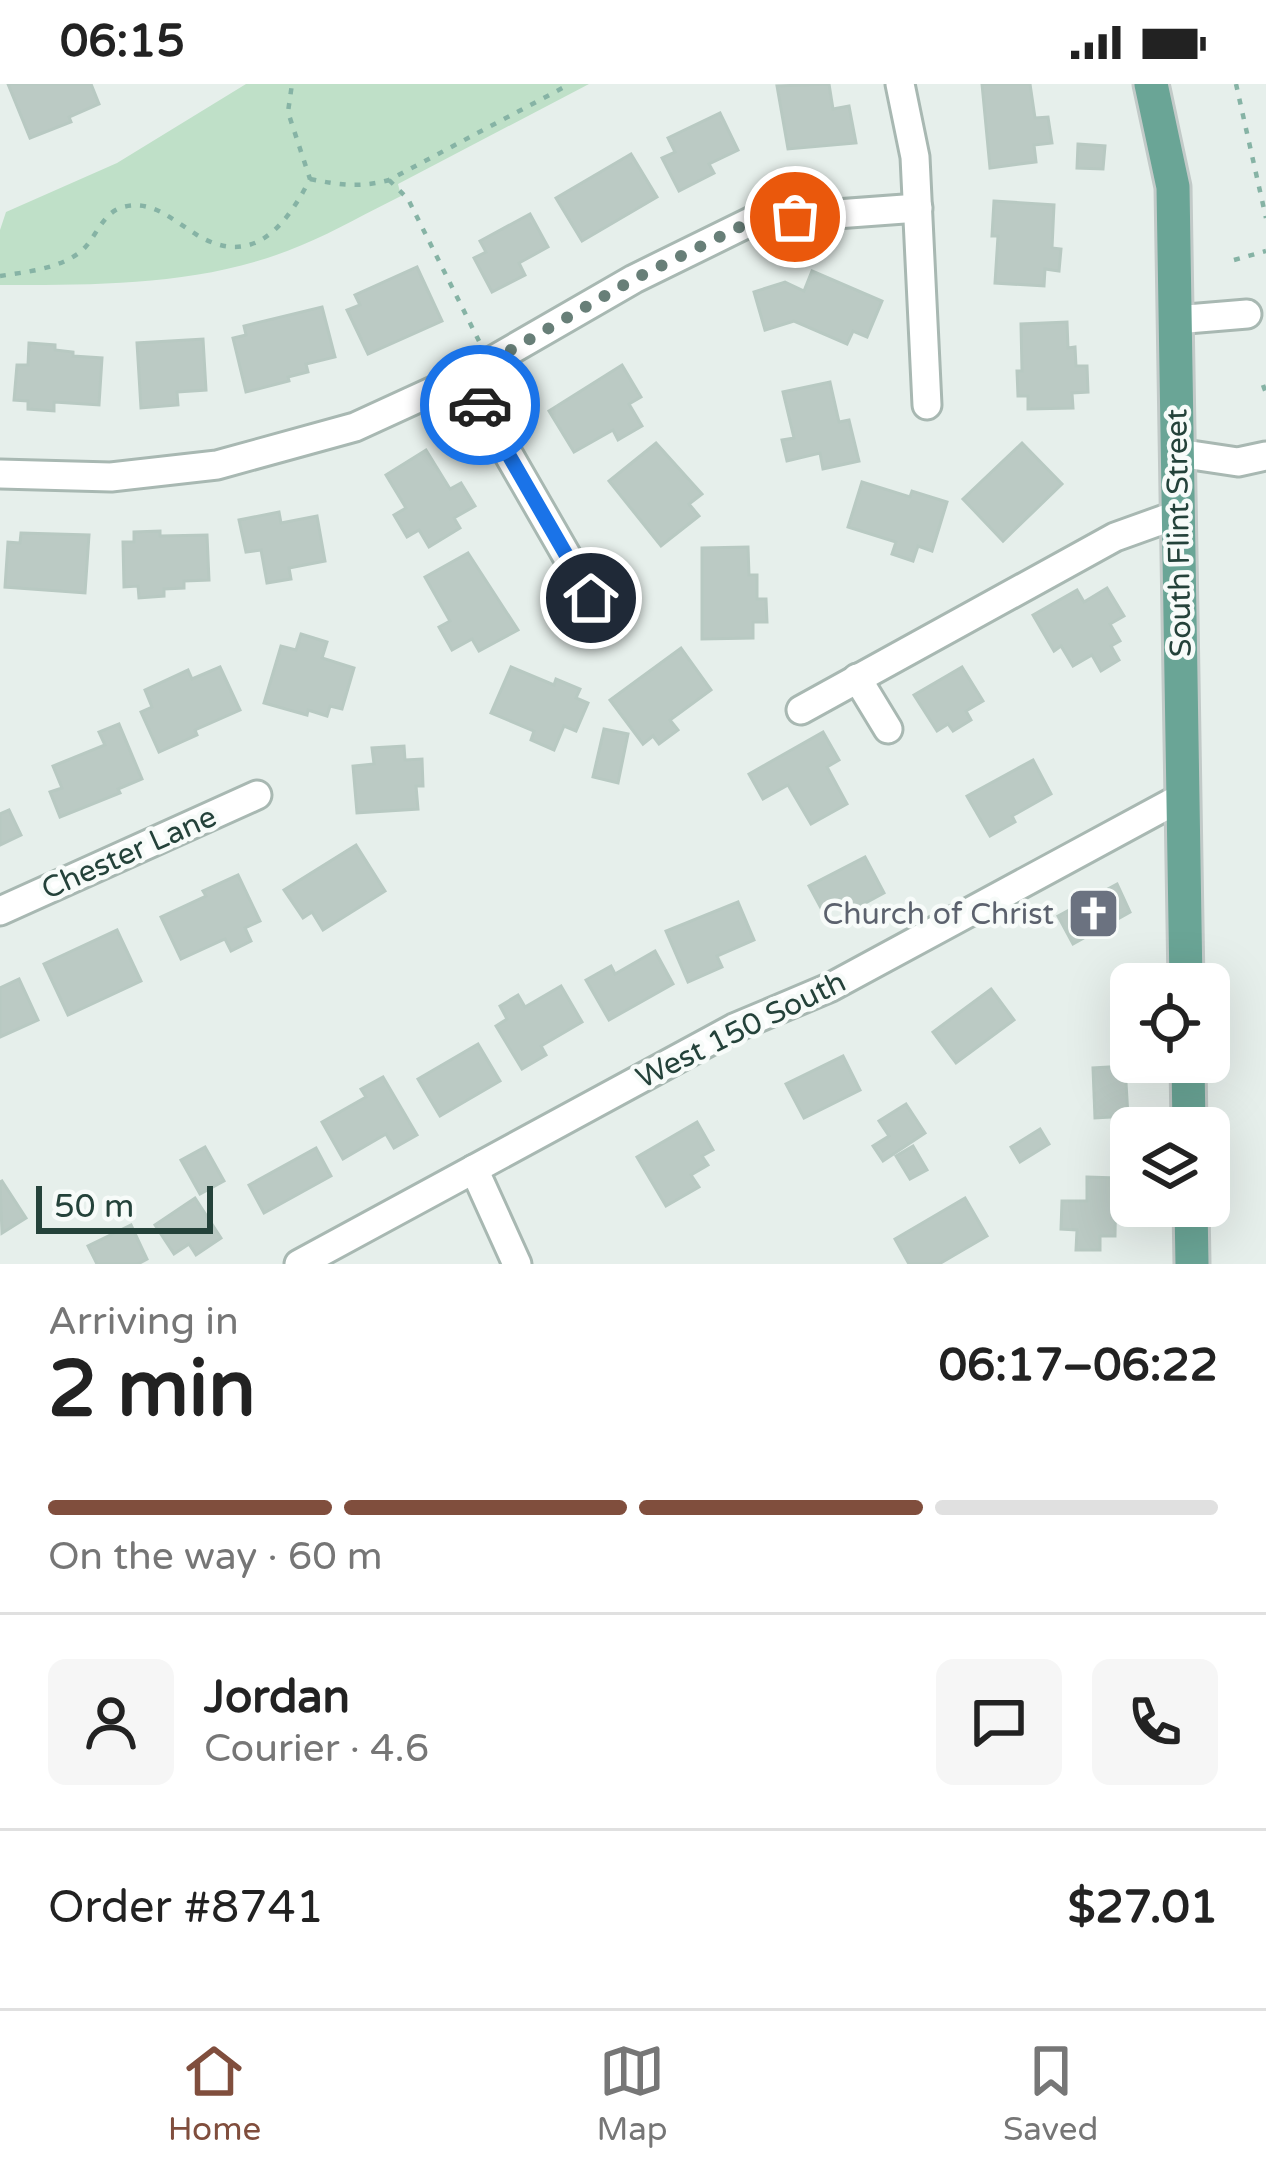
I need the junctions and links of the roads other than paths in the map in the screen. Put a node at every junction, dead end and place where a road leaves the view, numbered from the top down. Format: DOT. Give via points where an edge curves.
graph roads {
  1 [pos="900,84"];
  2 [pos="1151,84"];
  3 [pos="918,208"];
  4 [pos="1247,314"];
  5 [pos="1175,320"];
  6 [pos="464,377"];
  7 [pos="927,405"];
  8 [pos="1178,453"];
  9 [pos="1266,456"];
  10 [pos="0,474"];
  11 [pos="1179,514"];
  12 [pos="591,598"];
  13 [pos="857,678"];
  14 [pos="802,710"];
  15 [pos="888,730"];
  16 [pos="257,795"];
  17 [pos="1184,796"];
  18 [pos="0,911"];
  19 [pos="1186,963"];
  20 [pos="474,1169"];
  21 [pos="1191,1227"];
  22 [pos="299,1264"];
  23 [pos="517,1264"];
  24 [pos="1192,1264"];
  1 -- 3 [label="street"];
  2 -- 5 [label="main road, South Flint Street" via="1173,187"];
  3 -- 6 [label="street" via="754,220"];
  3 -- 7 [label="street"];
  4 -- 5 [label="street"];
  5 -- 8 [label="main road, South Flint Street"];
  6 -- 10 [label="street" via="355,427 217,465 111,477"];
  6 -- 12 [label="street"];
  8 -- 9 [label="street" via="1238,462"];
  8 -- 11 [label="main road, South Flint Street"];
  11 -- 13 [label="street" via="1114,537"];
  11 -- 17 [label="main road, South Flint Street"];
  13 -- 14 [label="street"];
  13 -- 15 [label="street"];
  16 -- 18 [label="street, Chester Lane"];
  17 -- 19 [label="main road, South Flint Street"];
  17 -- 20 [label="street, West 150 South"];
  20 -- 22 [label="street, West 150 South"];
  20 -- 23 [label="street"];
  21 -- 24 [label="main road"];
}
